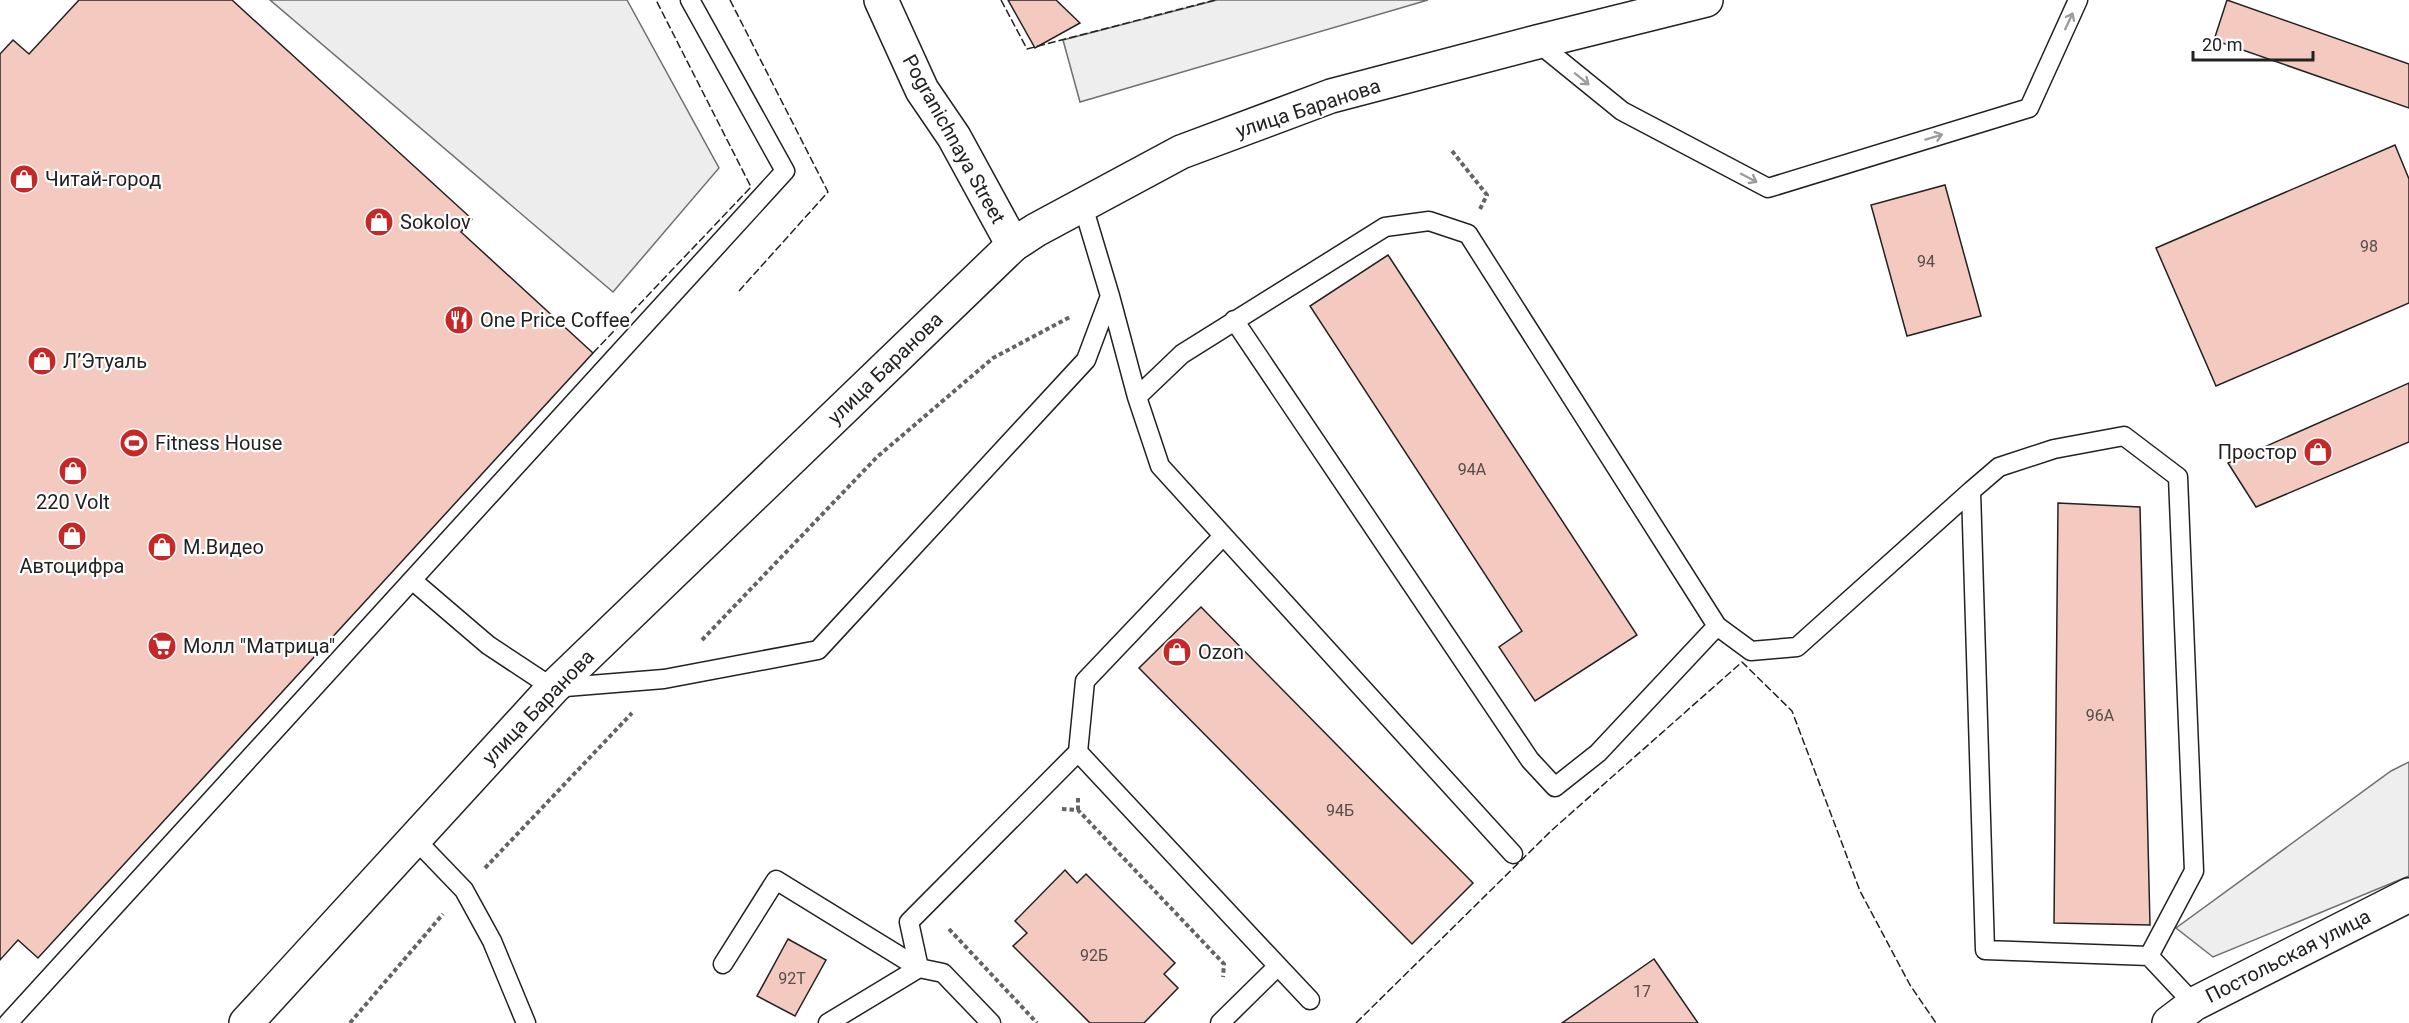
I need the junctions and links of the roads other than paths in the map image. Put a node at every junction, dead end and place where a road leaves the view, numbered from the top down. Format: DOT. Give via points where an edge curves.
graph roads {
  1 [pos="690,0"];
  2 [pos="881,0"];
  3 [pos="1706,0"];
  4 [pos="2078,0"];
  5 [pos="1537,42"];
  6 [pos="1083,206"];
  7 [pos="1013,245"];
  8 [pos="1110,297"];
  9 [pos="1234,320"];
  10 [pos="1137,397"];
  11 [pos="1971,491"];
  12 [pos="1223,536"];
  13 [pos="412,580"];
  14 [pos="1718,626"];
  15 [pos="553,688"];
  16 [pos="1078,752"];
  17 [pos="414,838"];
  18 [pos="1513,854"];
  19 [pos="2409,895"];
  20 [pos="2149,956"];
  21 [pos="723,964"];
  22 [pos="1278,966"];
  23 [pos="919,968"];
  24 [pos="1310,1000"];
  25 [pos="2191,1017"];
  26 [pos="8,1023"];
  27 [pos="246,1023"];
  28 [pos="525,1023"];
  29 [pos="828,1023"];
  30 [pos="991,1023"];
  31 [pos="1220,1023"];
  1 -- 13 [label="lane" via="785,171"];
  2 -- 7 [label="main road, Pogranichnaya Street" via="922,90 954,136"];
  3 -- 5 [label="main road, улица Баранова"];
  5 -- 4 [label="lane, one-way" via="1622,111 1768,188 2029,108"];
  5 -- 6 [label="main road, улица Баранова" via="1331,96 1181,152"];
  6 -- 7 [label="main road, улица Баранова"];
  6 -- 8 [label="lane"];
  7 -- 15 [label="main road, улица Баранова"];
  8 -- 10 [label="lane"];
  8 -- 15 [label="lane" via="1086,360 819,650 664,679"];
  9 -- 10 [label="lane" via="1182,354"];
  9 -- 14 [label="lane" via="1385,227 1429,220 1468,234"];
  9 -- 14 [label="lane" via="1530,760 1555,787 1598,753"];
  10 -- 12 [label="lane" via="1160,466"];
  11 -- 14 [label="lane" via="1797,647 1751,651"];
  11 -- 20 [label="lane" via="1985,950"];
  11 -- 20 [label="lane" via="1999,467 2054,449 2124,436 2178,477 2194,872"];
  12 -- 16 [label="lane" via="1085,681"];
  12 -- 18 [label="lane"];
  13 -- 15 [label="lane" via="488,645"];
  13 -- 26 [label="lane"];
  15 -- 17 [label="main road, улица Баранова"];
  16 -- 22 [label="lane"];
  16 -- 23 [label="lane" via="909,922"];
  17 -- 27 [label="main road, улица Баранова"];
  17 -- 28 [label="lane" via="464,890 492,941"];
  19 -- 25 [label="main road, Постольская улица"];
  20 -- 25 [label="lane"];
  21 -- 23 [label="lane" via="776,879"];
  22 -- 24 [label="lane"];
  22 -- 31 [label="lane"];
  23 -- 29 [label="lane"];
  23 -- 30 [label="lane" via="943,974"];
}
